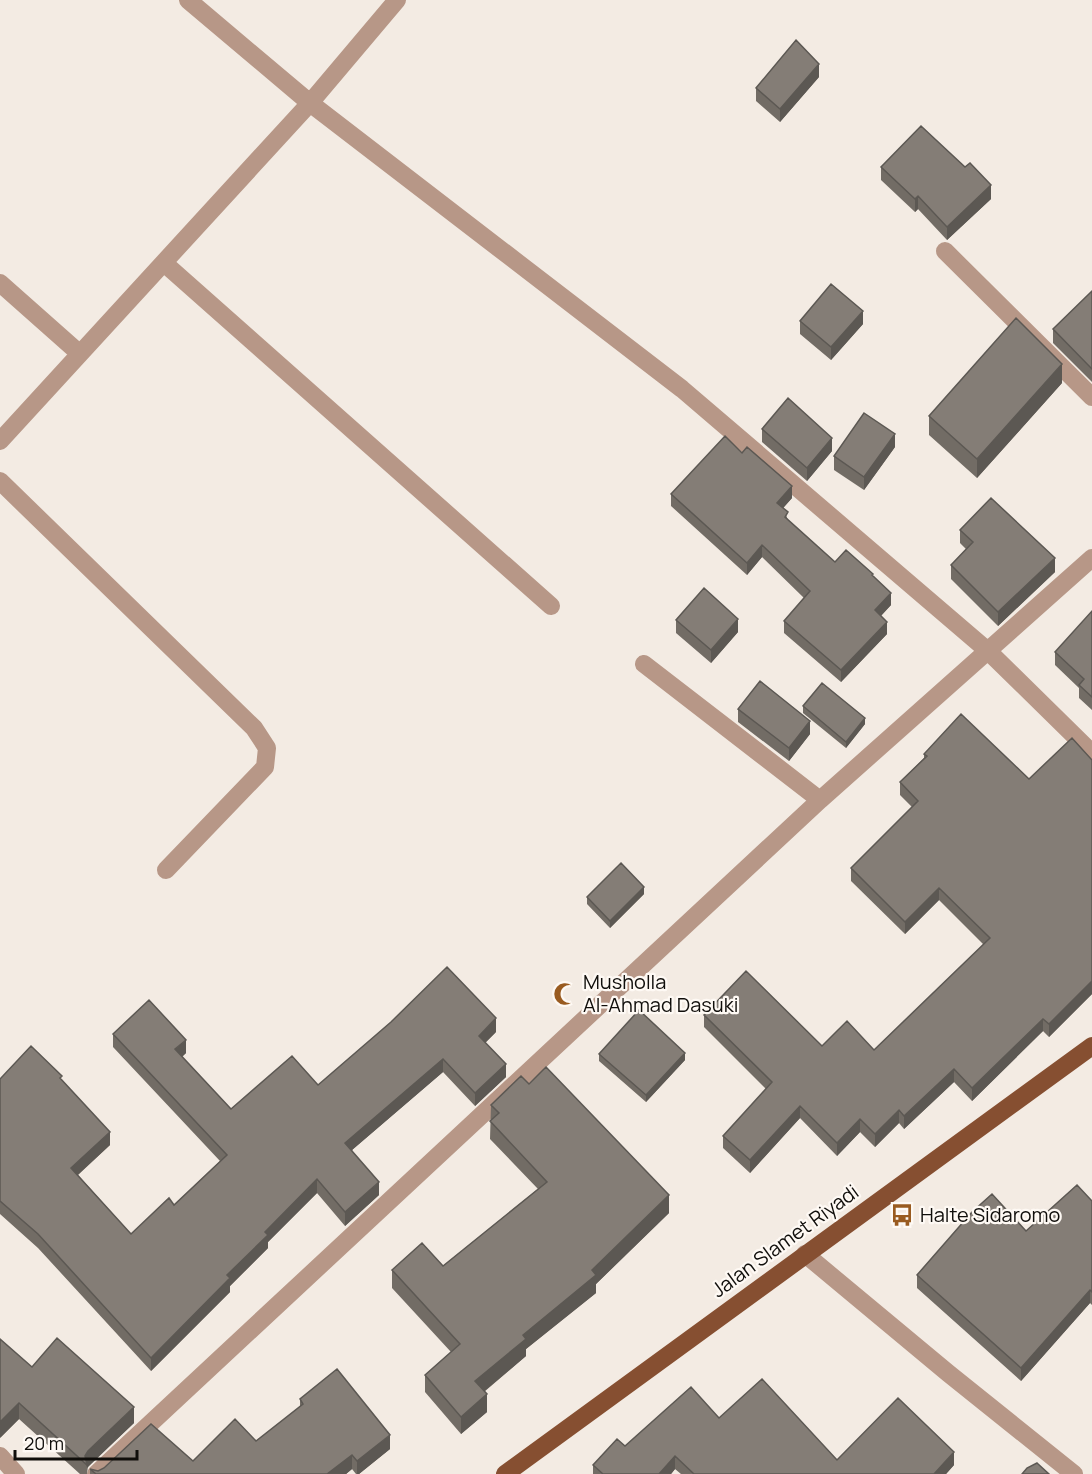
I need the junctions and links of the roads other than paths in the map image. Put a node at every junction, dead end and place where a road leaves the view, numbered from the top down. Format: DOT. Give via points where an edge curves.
graph roads {
  1 [pos="188,0"];
  2 [pos="397,0"];
  3 [pos="310,103"];
  4 [pos="945,251"];
  5 [pos="164,263"];
  6 [pos="0,284"];
  7 [pos="79,353"];
  8 [pos="1092,397"];
  9 [pos="0,441"];
  10 [pos="0,481"];
  11 [pos="1092,558"];
  12 [pos="551,606"];
  13 [pos="988,651"];
  14 [pos="644,664"];
  15 [pos="1092,753"];
  16 [pos="820,800"];
  17 [pos="166,870"];
  18 [pos="1092,1046"];
  19 [pos="806,1254"];
  20 [pos="1048,1455"];
  21 [pos="0,1456"];
  22 [pos="1033,1468"];
  23 [pos="16,1474"];
  24 [pos="96,1474"];
  25 [pos="506,1474"];
  26 [pos="1074,1474"];
  1 -- 3 [label="street"];
  2 -- 3 [label="street"];
  3 -- 5 [label="street"];
  3 -- 13 [label="street" via="681,389"];
  4 -- 8 [label="street"];
  5 -- 7 [label="street"];
  5 -- 12 [label="street"];
  6 -- 7 [label="street"];
  7 -- 9 [label="street"];
  10 -- 17 [label="street" via="254,728 267,748 265,767"];
  11 -- 13 [label="street"];
  13 -- 15 [label="street"];
  13 -- 16 [label="street"];
  14 -- 16 [label="street"];
  16 -- 24 [label="street"];
  18 -- 19 [label="main road, Jalan Slamet Riyadi"];
  19 -- 20 [label="street"];
  19 -- 25 [label="main road, Jalan Slamet Riyadi"];
  20 -- 22 [label="street"];
  20 -- 26 [label="street"];
  21 -- 23 [label="street"];
}
